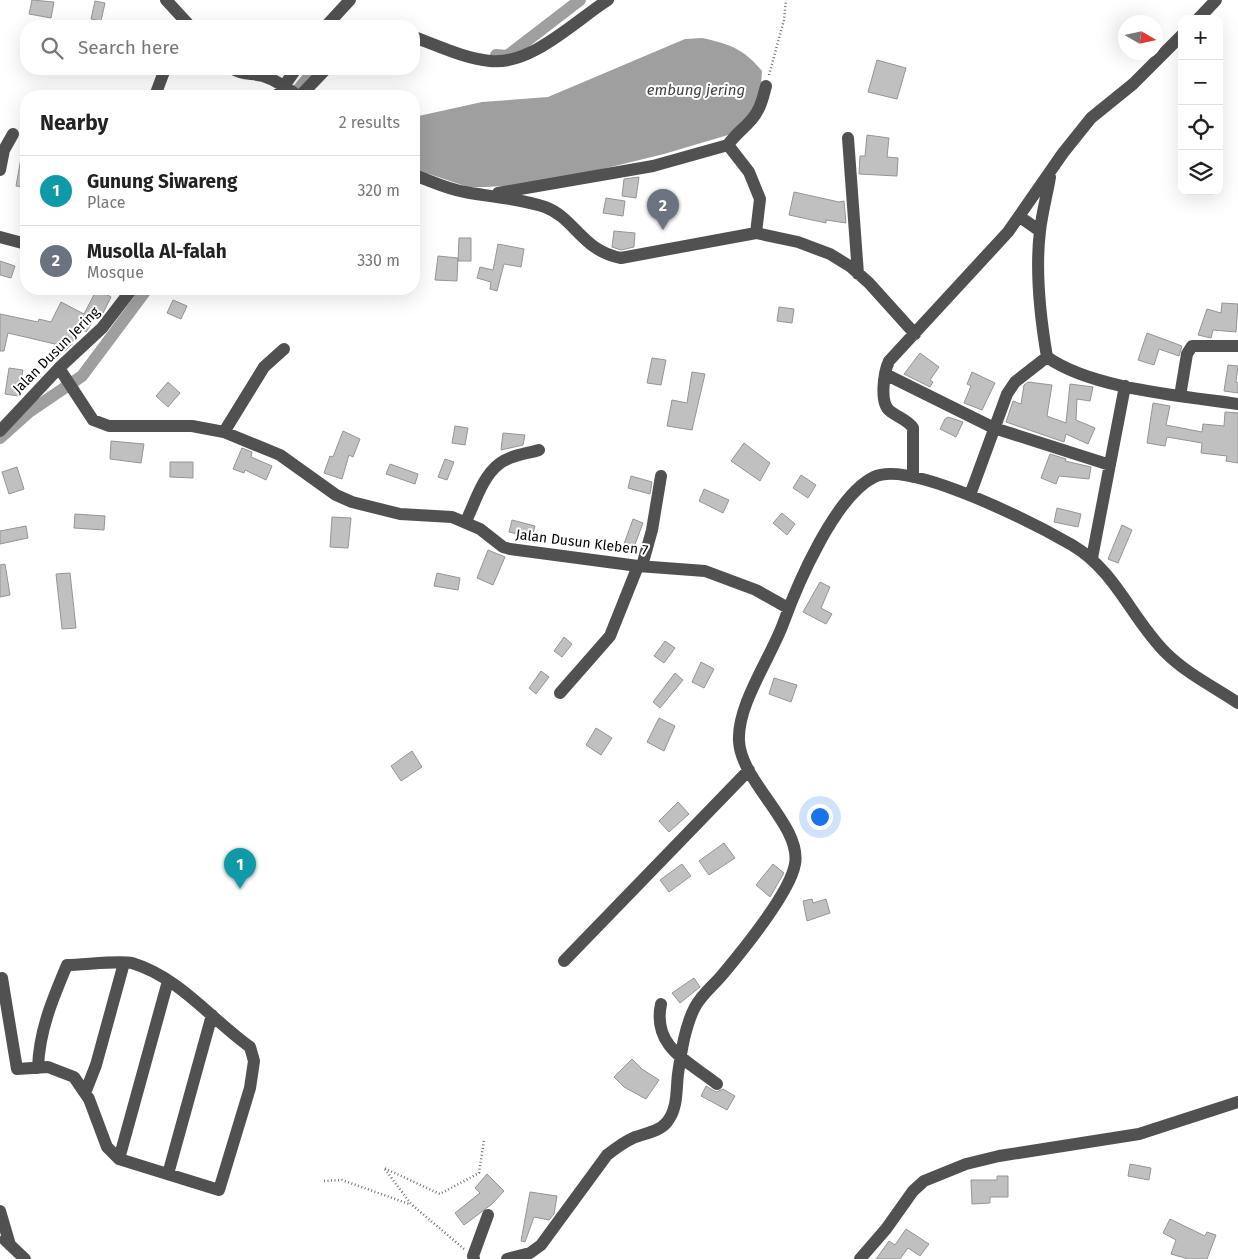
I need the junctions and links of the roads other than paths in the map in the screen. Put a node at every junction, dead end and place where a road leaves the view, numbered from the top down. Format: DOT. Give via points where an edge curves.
graph roads {
  1 [pos="166,0"];
  2 [pos="350,0"];
  3 [pos="608,0"];
  4 [pos="1216,0"];
  5 [pos="1202,15"];
  6 [pos="182,20"];
  7 [pos="332,20"];
  8 [pos="420,39"];
  9 [pos="1178,39"];
  10 [pos="163,75"];
  11 [pos="255,75"];
  12 [pos="296,75"];
  13 [pos="318,75"];
  14 [pos="766,86"];
  15 [pos="157,90"];
  16 [pos="289,90"];
  17 [pos="294,90"];
  18 [pos="298,90"];
  19 [pos="13,134"];
  20 [pos="848,138"];
  21 [pos="728,145"];
  22 [pos="0,170"];
  23 [pos="1052,170"];
  24 [pos="420,176"];
  25 [pos="491,195"];
  26 [pos="1020,217"];
  27 [pos="1040,231"];
  28 [pos="756,233"];
  29 [pos="0,237"];
  30 [pos="20,242"];
  31 [pos="858,274"];
  32 [pos="127,295"];
  33 [pos="915,334"];
  34 [pos="1238,346"];
  35 [pos="284,349"];
  36 [pos="1047,357"];
  37 [pos="59,368"];
  38 [pos="885,374"];
  39 [pos="1125,386"];
  40 [pos="1180,396"];
  41 [pos="1238,404"];
  42 [pos="994,428"];
  43 [pos="0,431"];
  44 [pos="224,432"];
  45 [pos="539,450"];
  46 [pos="1110,465"];
  47 [pos="661,476"];
  48 [pos="913,477"];
  49 [pos="970,495"];
  50 [pos="466,521"];
  51 [pos="1092,558"];
  52 [pos="640,566"];
  53 [pos="788,608"];
  54 [pos="560,693"];
  55 [pos="1238,703"];
  56 [pos="749,770"];
  57 [pos="564,961"];
  58 [pos="124,963"];
  59 [pos="0,979"];
  60 [pos="168,981"];
  61 [pos="661,1004"];
  62 [pos="212,1015"];
  63 [pos="681,1058"];
  64 [pos="38,1068"];
  65 [pos="716,1084"];
  66 [pos="86,1093"];
  67 [pos="1238,1102"];
  68 [pos="119,1159"];
  69 [pos="168,1174"];
  70 [pos="0,1211"];
  71 [pos="488,1215"];
  72 [pos="0,1236"];
  73 [pos="10,1245"];
  74 [pos="473,1258"];
  75 [pos="25,1259"];
  76 [pos="507,1259"];
  77 [pos="860,1259"];
  1 -- 6 [label="street"];
  2 -- 7 [label="street"];
  3 -- 8 [label="street" via="545,44 519,57 496,62 465,56"];
  4 -- 5 [label="street"];
  9 -- 23 [label="street" via="1133,84 1098,111"];
  10 -- 15 [label="street"];
  11 -- 16 [label="street"];
  12 -- 17 [label="street"];
  13 -- 18 [label="street"];
  14 -- 21 [label="street" via="753,118"];
  19 -- 22 [label="street" via="4,150"];
  20 -- 31 [label="street"];
  21 -- 25 [label="street" via="652,166"];
  21 -- 28 [label="street" via="749,172 760,199"];
  23 -- 26 [label="street"];
  23 -- 27 [label="street"];
  24 -- 25 [label="street" via="458,190"];
  25 -- 28 [label="street" via="546,207 590,245 621,258"];
  26 -- 27 [label="street"];
  26 -- 33 [label="street"];
  27 -- 36 [label="street" via="1039,284"];
  28 -- 31 [label="street" via="818,249"];
  29 -- 30 [label="street"];
  31 -- 33 [label="street"];
  32 -- 37 [label="street, Jalan Dusun Jering" via="102,328"];
  33 -- 38 [label="street" via="889,361"];
  34 -- 40 [label="street" via="1192,346 1187,354"];
  35 -- 44 [label="street" via="264,367"];
  36 -- 39 [label="street" via="1072,372"];
  36 -- 42 [label="street" via="1015,382 1006,394"];
  37 -- 43 [label="street, Jalan Dusun Jering"];
  37 -- 44 [label="street, Jalan Dusun Kleben 7" via="93,420 109,426 192,426"];
  38 -- 42 [label="street"];
  38 -- 48 [label="street" via="886,407 913,428"];
  39 -- 40 [label="street"];
  39 -- 46 [label="street"];
  40 -- 41 [label="street"];
  42 -- 46 [label="street"];
  42 -- 49 [label="street"];
  44 -- 50 [label="street, Jalan Dusun Kleben 7" via="280,454 336,495 352,502 400,514 443,516"];
  45 -- 50 [label="street" via="499,464 488,476"];
  46 -- 51 [label="street"];
  47 -- 52 [label="street" via="652,530"];
  48 -- 49 [label="street"];
  48 -- 53 [label="street" via="887,473 877,475 851,498 815,548"];
  49 -- 51 [label="street" via="1030,523"];
  50 -- 52 [label="street, Jalan Dusun Kleben 7" via="510,549"];
  51 -- 55 [label="street" via="1113,579 1164,652"];
  52 -- 53 [label="street, Jalan Dusun Kleben 7" via="705,571 756,590"];
  52 -- 54 [label="street" via="610,636"];
  53 -- 56 [label="street" via="740,730 742,757"];
  56 -- 57 [label="street"];
  56 -- 63 [label="street" via="792,840 796,860 793,873 764,922 694,1008"];
  58 -- 60 [label="street" via="131,963"];
  58 -- 64 [label="street" via="67,965 49,1007"];
  58 -- 66 [label="street"];
  59 -- 64 [label="street" via="17,1069"];
  60 -- 62 [label="street"];
  60 -- 68 [label="street"];
  61 -- 63 [label="street" via="659,1028"];
  62 -- 69 [label="street"];
  62 -- 69 [label="street" via="250,1047 254,1061 250,1088 219,1190"];
  63 -- 65 [label="street"];
  63 -- 76 [label="street" via="676,1104 667,1123 660,1129 619,1145 607,1155 541,1245 530,1253"];
  64 -- 66 [label="street" via="48,1067 74,1076"];
  66 -- 68 [label="street" via="107,1147"];
  67 -- 77 [label="street" via="1139,1134 999,1156 966,1164 924,1181"];
  68 -- 69 [label="street"];
  70 -- 73 [label="street"];
  71 -- 74 [label="street"];
  72 -- 73 [label="street"];
  73 -- 75 [label="street"];
}
